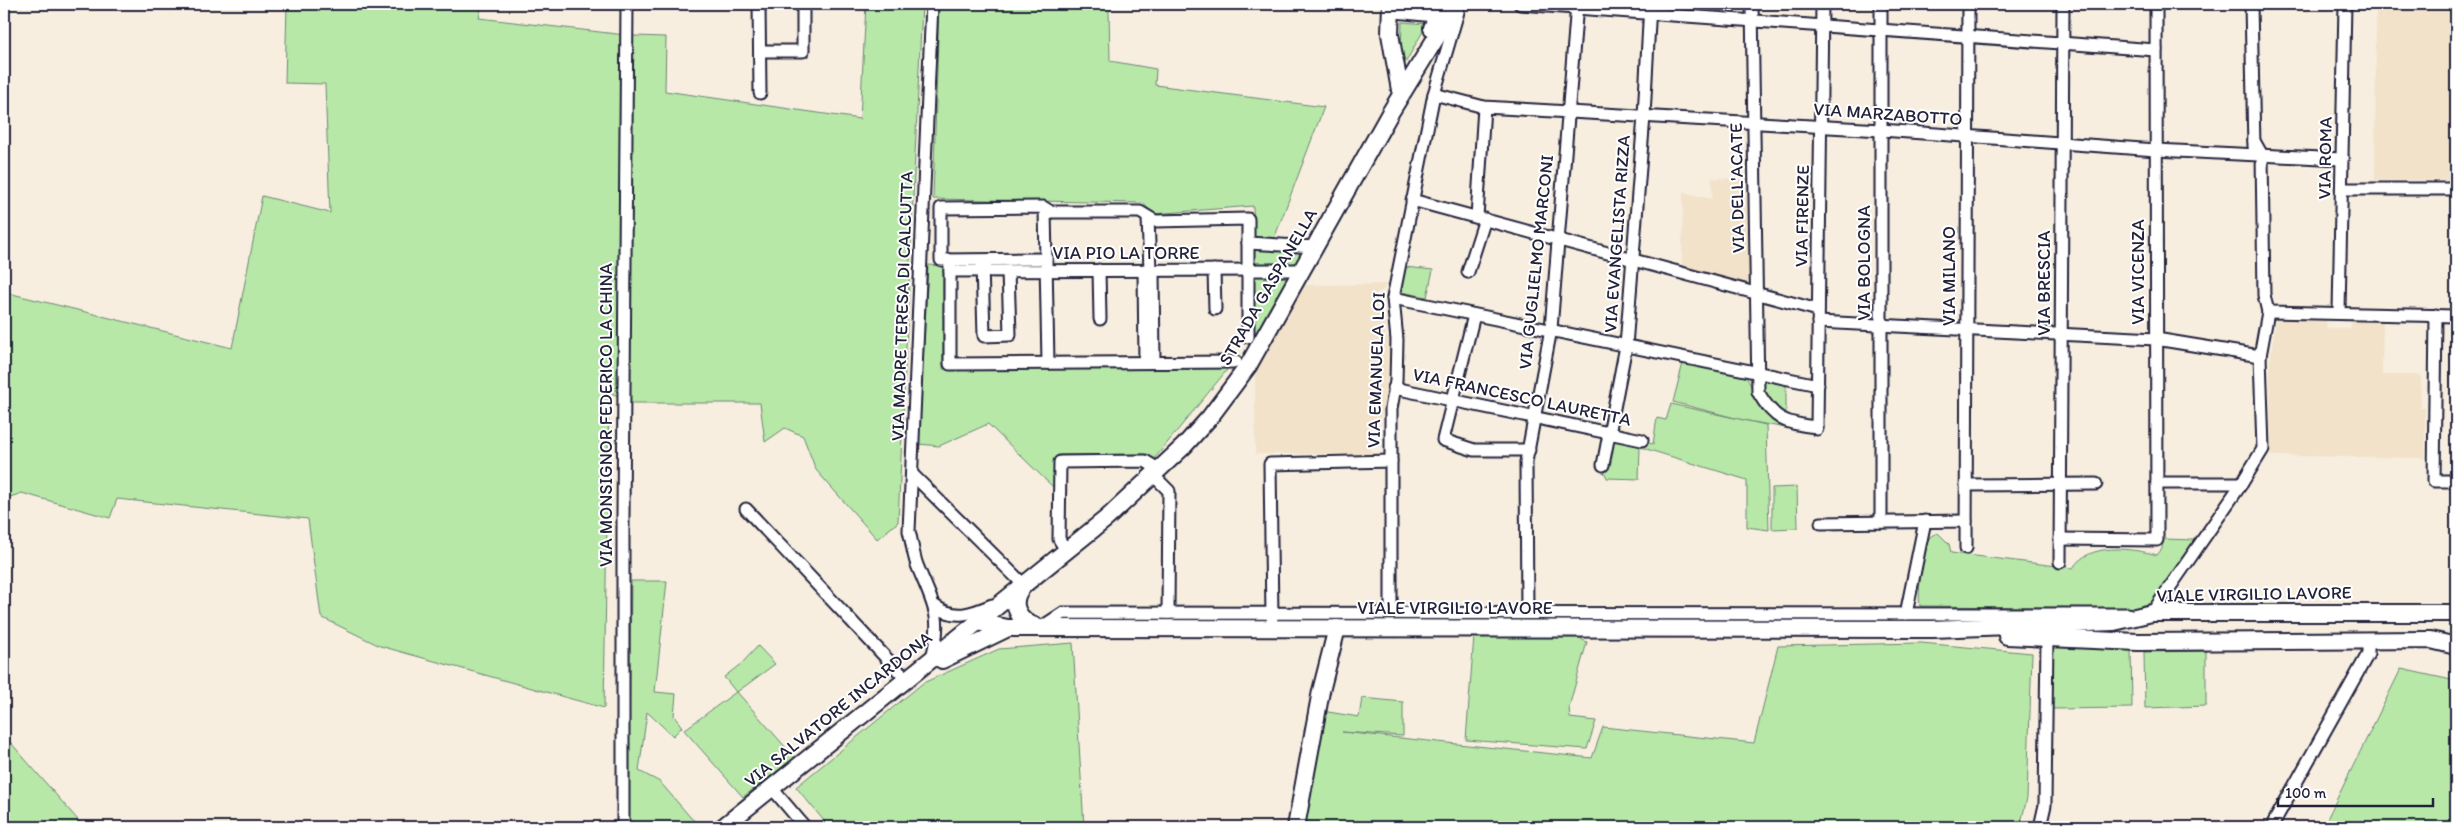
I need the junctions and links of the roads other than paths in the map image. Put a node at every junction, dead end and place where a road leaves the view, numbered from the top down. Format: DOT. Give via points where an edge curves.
graph roads {
  1 [pos="628,4"];
  2 [pos="759,4"];
  3 [pos="803,4"];
  4 [pos="932,4"];
  5 [pos="1520,4"];
  6 [pos="1752,4"];
  7 [pos="1822,4"];
  8 [pos="1881,4"];
  9 [pos="1968,4"];
  10 [pos="2063,4"];
  11 [pos="2156,4"];
  12 [pos="2345,4"];
  13 [pos="2252,5"];
  14 [pos="1391,6"];
  15 [pos="1451,6"];
  16 [pos="1577,6"];
  17 [pos="1649,8"];
  18 [pos="1752,20"];
  19 [pos="1822,26"];
  20 [pos="1881,30"];
  21 [pos="1968,37"];
  22 [pos="2063,43"];
  23 [pos="2156,50"];
  24 [pos="760,51"];
  25 [pos="1420,63"];
  26 [pos="1439,73"];
  27 [pos="1400,90"];
  28 [pos="760,93"];
  29 [pos="1434,94"];
  30 [pos="1484,107"];
  31 [pos="1568,111"];
  32 [pos="1390,113"];
  33 [pos="1644,116"];
  34 [pos="1753,123"];
  35 [pos="1821,126"];
  36 [pos="1881,130"];
  37 [pos="1967,137"];
  38 [pos="2062,144"];
  39 [pos="2156,150"];
  40 [pos="2258,155"];
  41 [pos="2342,159"];
  42 [pos="2342,189"];
  43 [pos="2456,189"];
  44 [pos="1412,200"];
  45 [pos="1046,209"];
  46 [pos="1148,218"];
  47 [pos="1481,218"];
  48 [pos="1558,239"];
  49 [pos="1248,243"];
  50 [pos="1315,247"];
  51 [pos="1634,258"];
  52 [pos="950,265"];
  53 [pos="982,265"];
  54 [pos="1049,267"];
  55 [pos="1008,270"];
  56 [pos="1099,270"];
  57 [pos="1149,270"];
  58 [pos="1214,270"];
  59 [pos="1248,270"];
  60 [pos="1302,270"];
  61 [pos="1468,272"];
  62 [pos="1756,294"];
  63 [pos="1393,298"];
  64 [pos="1215,309"];
  65 [pos="2268,312"];
  66 [pos="2339,312"];
  67 [pos="1474,315"];
  68 [pos="2436,315"];
  69 [pos="1818,316"];
  70 [pos="2456,316"];
  71 [pos="1100,319"];
  72 [pos="1881,324"];
  73 [pos="1551,329"];
  74 [pos="1966,330"];
  75 [pos="2061,334"];
  76 [pos="1248,337"];
  77 [pos="2156,339"];
  78 [pos="1626,346"];
  79 [pos="2260,356"];
  80 [pos="1150,362"];
  81 [pos="1236,362"];
  82 [pos="1052,363"];
  83 [pos="1757,372"];
  84 [pos="1818,385"];
  85 [pos="1394,388"];
  86 [pos="1454,400"];
  87 [pos="1536,418"];
  88 [pos="1817,428"];
  89 [pos="1610,433"];
  90 [pos="1642,440"];
  91 [pos="1529,450"];
  92 [pos="1391,461"];
  93 [pos="1603,465"];
  94 [pos="1157,473"];
  95 [pos="912,474"];
  96 [pos="2456,481"];
  97 [pos="2157,483"];
  98 [pos="2242,483"];
  99 [pos="2060,484"];
  100 [pos="2096,484"];
  101 [pos="1966,485"];
  102 [pos="746,510"];
  103 [pos="1925,521"];
  104 [pos="1966,521"];
  105 [pos="1881,522"];
  106 [pos="1821,523"];
  107 [pos="2060,540"];
  108 [pos="1966,548"];
  109 [pos="1066,550"];
  110 [pos="2060,562"];
  111 [pos="1024,584"];
  112 [pos="1007,598"];
  113 [pos="935,606"];
  114 [pos="1168,612"];
  115 [pos="1391,612"];
  116 [pos="1527,613"];
  117 [pos="2152,613"];
  118 [pos="2456,613"];
  119 [pos="1906,614"];
  120 [pos="953,616"];
  121 [pos="1272,620"];
  122 [pos="1544,620"];
  123 [pos="977,622"];
  124 [pos="1008,628"];
  125 [pos="1040,628"];
  126 [pos="1337,628"];
  127 [pos="937,629"];
  128 [pos="1933,629"];
  129 [pos="2047,638"];
  130 [pos="957,640"];
  131 [pos="2368,640"];
  132 [pos="2456,646"];
  133 [pos="931,661"];
  134 [pos="911,677"];
  135 [pos="771,787"];
  136 [pos="2274,822"];
  137 [pos="623,827"];
  138 [pos="723,827"];
  139 [pos="805,827"];
  140 [pos="1296,827"];
  141 [pos="2040,827"];
  1 -- 137 [label="street, VIA MONSIGNOR FEDERICO LA CHINA"];
  2 -- 24 [label="street"];
  3 -- 24 [label="street" via="804,51"];
  4 -- 95 [label="street, VIA MADRE TERESA DI CALCUTTA"];
  5 -- 16 [label="street"];
  6 -- 18 [label="street, VIA DELL'ACATE"];
  7 -- 19 [label="street, VIA FIRENZE"];
  8 -- 20 [label="street, VIA BOLOGNA"];
  9 -- 21 [label="street, VIA MILANO"];
  10 -- 22 [label="street, VIA BRESCIA"];
  11 -- 23 [label="street, VIA VICENZA"];
  12 -- 41 [label="street, VIA ROMA"];
  13 -- 40 [label="street" via="2254,141"];
  14 -- 15 [label="street"];
  14 -- 27 [label="street" via="1390,34"];
  15 -- 25 [label="street, STRADA GASPANELLA"];
  15 -- 26 [label="street, VIA EMANUELA LOI"];
  15 -- 27 [label="street, STRADA GASPANELLA"];
  16 -- 17 [label="street"];
  16 -- 31 [label="street, VIA GUGLIELMO MARCONI"];
  17 -- 18 [label="street"];
  17 -- 33 [label="street, VIA EVANGELISTA RIZZA"];
  18 -- 19 [label="street"];
  18 -- 34 [label="street, VIA DELL'ACATE"];
  19 -- 20 [label="street"];
  19 -- 35 [label="street, VIA FIRENZE"];
  20 -- 21 [label="street"];
  20 -- 36 [label="street, VIA BOLOGNA"];
  21 -- 22 [label="street"];
  21 -- 37 [label="street, VIA MILANO"];
  22 -- 23 [label="street"];
  22 -- 38 [label="street, VIA BRESCIA"];
  23 -- 39 [label="street, VIA VICENZA"];
  24 -- 28 [label="street"];
  25 -- 26 [label="street"];
  25 -- 32 [label="street, STRADA GASPANELLA"];
  26 -- 29 [label="street, VIA EMANUELA LOI"];
  27 -- 32 [label="street, STRADA GASPANELLA"];
  29 -- 30 [label="street, VIA MARZABOTTO"];
  29 -- 44 [label="street, VIA EMANUELA LOI"];
  30 -- 31 [label="street, VIA MARZABOTTO"];
  30 -- 47 [label="street"];
  31 -- 33 [label="street, VIA MARZABOTTO"];
  31 -- 48 [label="street, VIA GUGLIELMO MARCONI"];
  32 -- 50 [label="street, STRADA GASPANELLA"];
  33 -- 34 [label="street, VIA MARZABOTTO"];
  33 -- 51 [label="street, VIA EVANGELISTA RIZZA"];
  34 -- 35 [label="street, VIA MARZABOTTO"];
  34 -- 62 [label="street, VIA DELL'ACATE"];
  35 -- 36 [label="street, VIA MARZABOTTO"];
  35 -- 69 [label="street, VIA FIRENZE"];
  36 -- 37 [label="street, VIA MARZABOTTO"];
  36 -- 72 [label="street, VIA BOLOGNA"];
  37 -- 38 [label="street, VIA MARZABOTTO"];
  37 -- 74 [label="street, VIA MILANO"];
  38 -- 39 [label="street, VIA MARZABOTTO"];
  38 -- 75 [label="street, VIA BRESCIA"];
  39 -- 40 [label="street, VIA MARZABOTTO"];
  39 -- 77 [label="street, VIA VICENZA"];
  40 -- 41 [label="street, VIA MARZABOTTO"];
  40 -- 65 [label="street" via="2264,295"];
  41 -- 42 [label="street, VIA ROMA"];
  42 -- 43 [label="street"];
  42 -- 66 [label="street, VIA ROMA"];
  44 -- 47 [label="street"];
  44 -- 63 [label="street, VIA EMANUELA LOI"];
  45 -- 46 [label="street" via="1051,212 1140,212"];
  45 -- 52 [label="street" via="941,208 941,260"];
  45 -- 54 [label="street"];
  46 -- 49 [label="street" via="1155,221 1248,219"];
  46 -- 57 [label="street"];
  47 -- 48 [label="street"];
  47 -- 61 [label="street"];
  48 -- 51 [label="street"];
  48 -- 73 [label="street, VIA GUGLIELMO MARCONI"];
  49 -- 50 [label="street"];
  49 -- 59 [label="street"];
  50 -- 60 [label="street, STRADA GASPANELLA"];
  51 -- 62 [label="street"];
  51 -- 78 [label="street, VIA EVANGELISTA RIZZA"];
  52 -- 53 [label="street"];
  52 -- 82 [label="street" via="950,364"];
  53 -- 54 [label="street"];
  53 -- 55 [label="street, VIA PIO LA TORRE"];
  53 -- 55 [label="street" via="984,336 1010,335"];
  54 -- 55 [label="street, VIA PIO LA TORRE"];
  54 -- 56 [label="street, VIA PIO LA TORRE"];
  54 -- 82 [label="street"];
  56 -- 57 [label="street, VIA PIO LA TORRE"];
  56 -- 71 [label="street"];
  57 -- 58 [label="street, VIA PIO LA TORRE"];
  57 -- 80 [label="street"];
  58 -- 59 [label="street, VIA PIO LA TORRE"];
  58 -- 64 [label="street"];
  59 -- 60 [label="street, VIA PIO LA TORRE"];
  59 -- 76 [label="street"];
  60 -- 94 [label="street, STRADA GASPANELLA" via="1248,366 1210,417"];
  62 -- 69 [label="street"];
  62 -- 83 [label="street, VIA DELL'ACATE"];
  63 -- 67 [label="street"];
  63 -- 85 [label="street, VIA EMANUELA LOI" via="1398,340"];
  65 -- 66 [label="street"];
  65 -- 79 [label="street"];
  66 -- 68 [label="street"];
  67 -- 73 [label="street"];
  67 -- 86 [label="street"];
  68 -- 70 [label="street"];
  68 -- 96 [label="street" via="2434,481"];
  69 -- 72 [label="street"];
  69 -- 84 [label="street, VIA FIRENZE"];
  72 -- 74 [label="street"];
  72 -- 105 [label="street, VIA BOLOGNA"];
  73 -- 78 [label="street"];
  73 -- 87 [label="street, VIA GUGLIELMO MARCONI"];
  74 -- 75 [label="street"];
  74 -- 101 [label="street, VIA MILANO"];
  75 -- 77 [label="street"];
  75 -- 99 [label="street, VIA BRESCIA"];
  77 -- 79 [label="street"];
  77 -- 97 [label="street, VIA VICENZA"];
  78 -- 83 [label="street"];
  78 -- 89 [label="street, VIA EVANGELISTA RIZZA"];
  79 -- 98 [label="street" via="2263,449"];
  80 -- 81 [label="street"];
  80 -- 82 [label="street"];
  83 -- 84 [label="street"];
  83 -- 88 [label="street, VIA DELL'ACATE" via="1758,392 1768,408 1782,420"];
  84 -- 88 [label="street, VIA FIRENZE"];
  85 -- 86 [label="street, VIA FRANCESCO LAURETTA"];
  85 -- 92 [label="street, VIA EMANUELA LOI"];
  86 -- 87 [label="street, VIA FRANCESCO LAURETTA"];
  86 -- 91 [label="street" via="1443,440 1474,450"];
  87 -- 89 [label="street, VIA FRANCESCO LAURETTA"];
  87 -- 91 [label="street, VIA GUGLIELMO MARCONI"];
  89 -- 90 [label="street, VIA FRANCESCO LAURETTA"];
  89 -- 93 [label="street, VIA EVANGELISTA RIZZA"];
  91 -- 116 [label="street, VIA GUGLIELMO MARCONI" via="1526,462"];
  92 -- 115 [label="street, VIA EMANUELA LOI"];
  92 -- 121 [label="street" via="1270,464"];
  94 -- 109 [label="street, STRADA GASPANELLA"];
  94 -- 109 [label="street" via="1145,461 1060,462 1059,539"];
  94 -- 114 [label="street" via="1169,490"];
  95 -- 111 [label="street"];
  95 -- 113 [label="street, VIA MADRE TERESA DI CALCUTTA" via="909,531 917,563"];
  97 -- 98 [label="street"];
  97 -- 107 [label="street, VIA VICENZA" via="2157,540"];
  98 -- 117 [label="street"];
  99 -- 100 [label="street"];
  99 -- 101 [label="street"];
  99 -- 107 [label="street, VIA BRESCIA"];
  101 -- 104 [label="street, VIA MILANO"];
  102 -- 134 [label="street"];
  103 -- 104 [label="street"];
  103 -- 105 [label="street"];
  103 -- 119 [label="street"];
  104 -- 108 [label="street, VIA MILANO"];
  105 -- 106 [label="street"];
  107 -- 110 [label="street, VIA BRESCIA"];
  109 -- 111 [label="street, STRADA GASPANELLA"];
  111 -- 112 [label="street, STRADA GASPANELLA"];
  111 -- 125 [label="street" via="1016,599 1018,615"];
  112 -- 120 [label="street" via="974,613"];
  112 -- 123 [label="street, STRADA GASPANELLA"];
  113 -- 120 [label="street"];
  113 -- 127 [label="street, VIA MADRE TERESA DI CALCUTTA"];
  114 -- 121 [label="street"];
  114 -- 125 [label="street" via="1062,613"];
  115 -- 116 [label="street"];
  115 -- 121 [label="street"];
  116 -- 122 [label="street"];
  117 -- 118 [label="street, VIALE VIRGILIO LAVORE"];
  117 -- 119 [label="street"];
  117 -- 128 [label="street, VIALE VIRGILIO LAVORE" via="2114,622"];
  119 -- 122 [label="street"];
  120 -- 123 [label="street"];
  120 -- 130 [label="street" via="960,631"];
  121 -- 125 [label="street, VIALE VIRGILIO LAVORE"];
  121 -- 126 [label="street, VIALE VIRGILIO LAVORE"];
  122 -- 126 [label="street, VIALE VIRGILIO LAVORE"];
  122 -- 128 [label="street, VIALE VIRGILIO LAVORE"];
  123 -- 124 [label="street, VIALE VIRGILIO LAVORE"];
  123 -- 130 [label="street, VIA SALVATORE INCARDONA"];
  124 -- 125 [label="street, VIALE VIRGILIO LAVORE"];
  124 -- 134 [label="street"];
  126 -- 140 [label="street" via="1321,691"];
  127 -- 130 [label="street" via="942,636"];
  127 -- 133 [label="street, VIA MADRE TERESA DI CALCUTTA"];
  128 -- 129 [label="street, VIALE VIRGILIO LAVORE"];
  129 -- 131 [label="street, VIALE VIRGILIO LAVORE" via="2138,642"];
  129 -- 141 [label="street" via="2045,805"];
  130 -- 133 [label="street, VIA SALVATORE INCARDONA"];
  131 -- 132 [label="street, VIALE VIRGILIO LAVORE" via="2431,640"];
  131 -- 136 [label="street" via="2368,654"];
  133 -- 134 [label="street, VIA SALVATORE INCARDONA"];
  134 -- 135 [label="street, VIA SALVATORE INCARDONA"];
  135 -- 138 [label="street, VIA SALVATORE INCARDONA"];
  135 -- 139 [label="street"];
}
